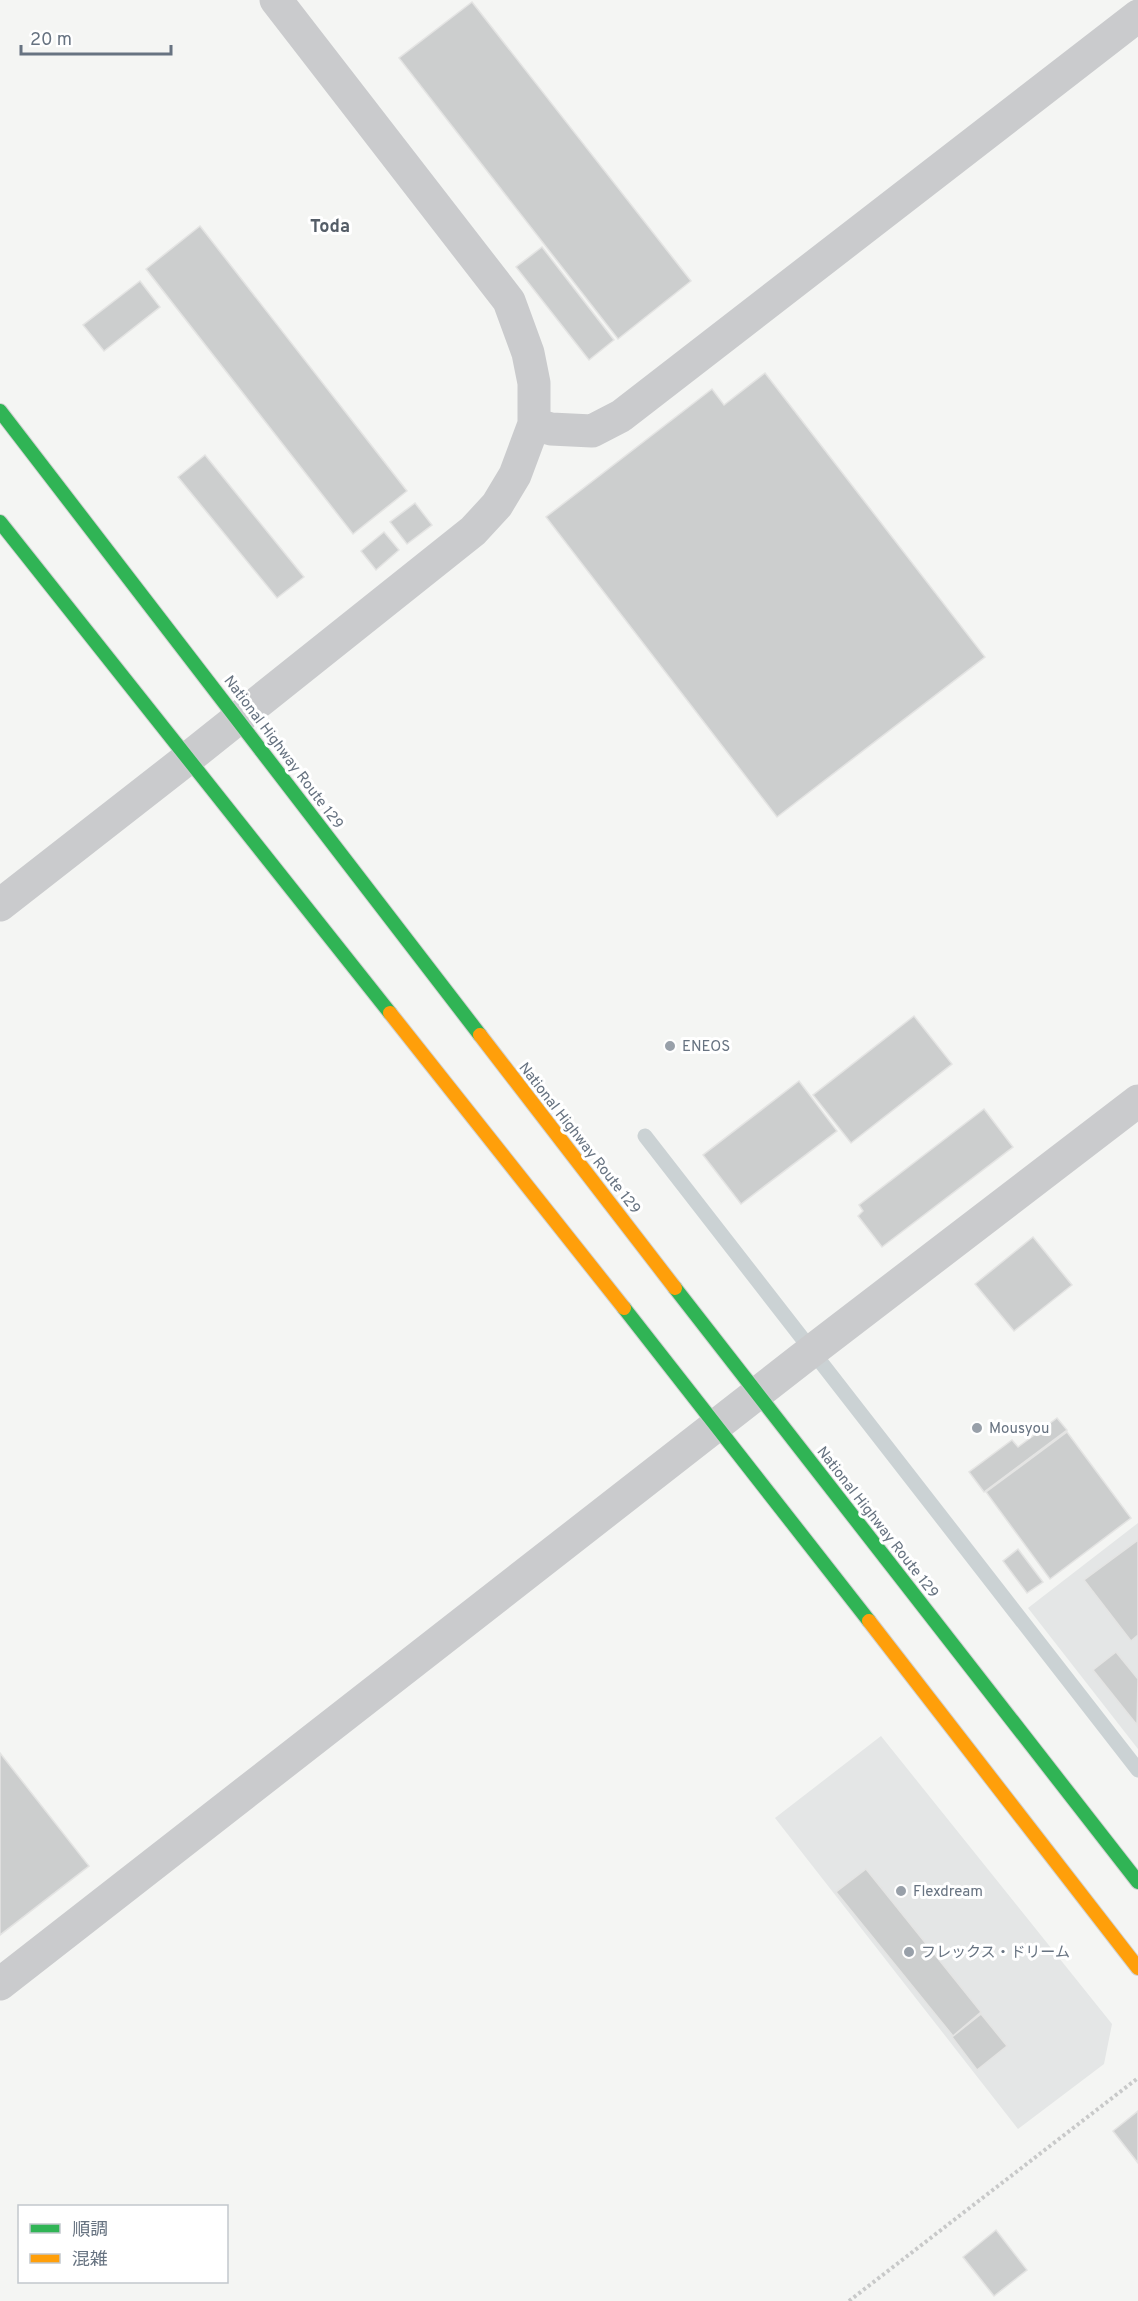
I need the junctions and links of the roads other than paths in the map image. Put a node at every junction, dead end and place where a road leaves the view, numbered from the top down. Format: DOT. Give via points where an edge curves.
graph roads {
  1 [pos="276,0"];
  2 [pos="1138,15"];
  3 [pos="0,411"];
  4 [pos="534,424"];
  5 [pos="0,522"];
  6 [pos="237,718"];
  7 [pos="187,759"];
  8 [pos="0,905"];
  9 [pos="1138,1101"];
  10 [pos="756,1394"];
  11 [pos="717,1425"];
  12 [pos="1138,1882"];
  13 [pos="1138,1968"];
  14 [pos="0,1984"];
  1 -- 4 [label="street" via="509,301 528,353 534,383"];
  2 -- 4 [label="street" via="621,417 592,430 551,429"];
  3 -- 6 [label="highway, National Highway Route 129"];
  4 -- 6 [label="street" via="515,476 497,506 473,531"];
  5 -- 7 [label="highway"];
  6 -- 7 [label="street"];
  6 -- 10 [label="highway, National Highway Route 129"];
  7 -- 8 [label="street"];
  7 -- 11 [label="highway"];
  9 -- 10 [label="street"];
  10 -- 11 [label="street"];
  10 -- 12 [label="highway, National Highway Route 129"];
  11 -- 13 [label="highway"];
  11 -- 14 [label="street"];
}
